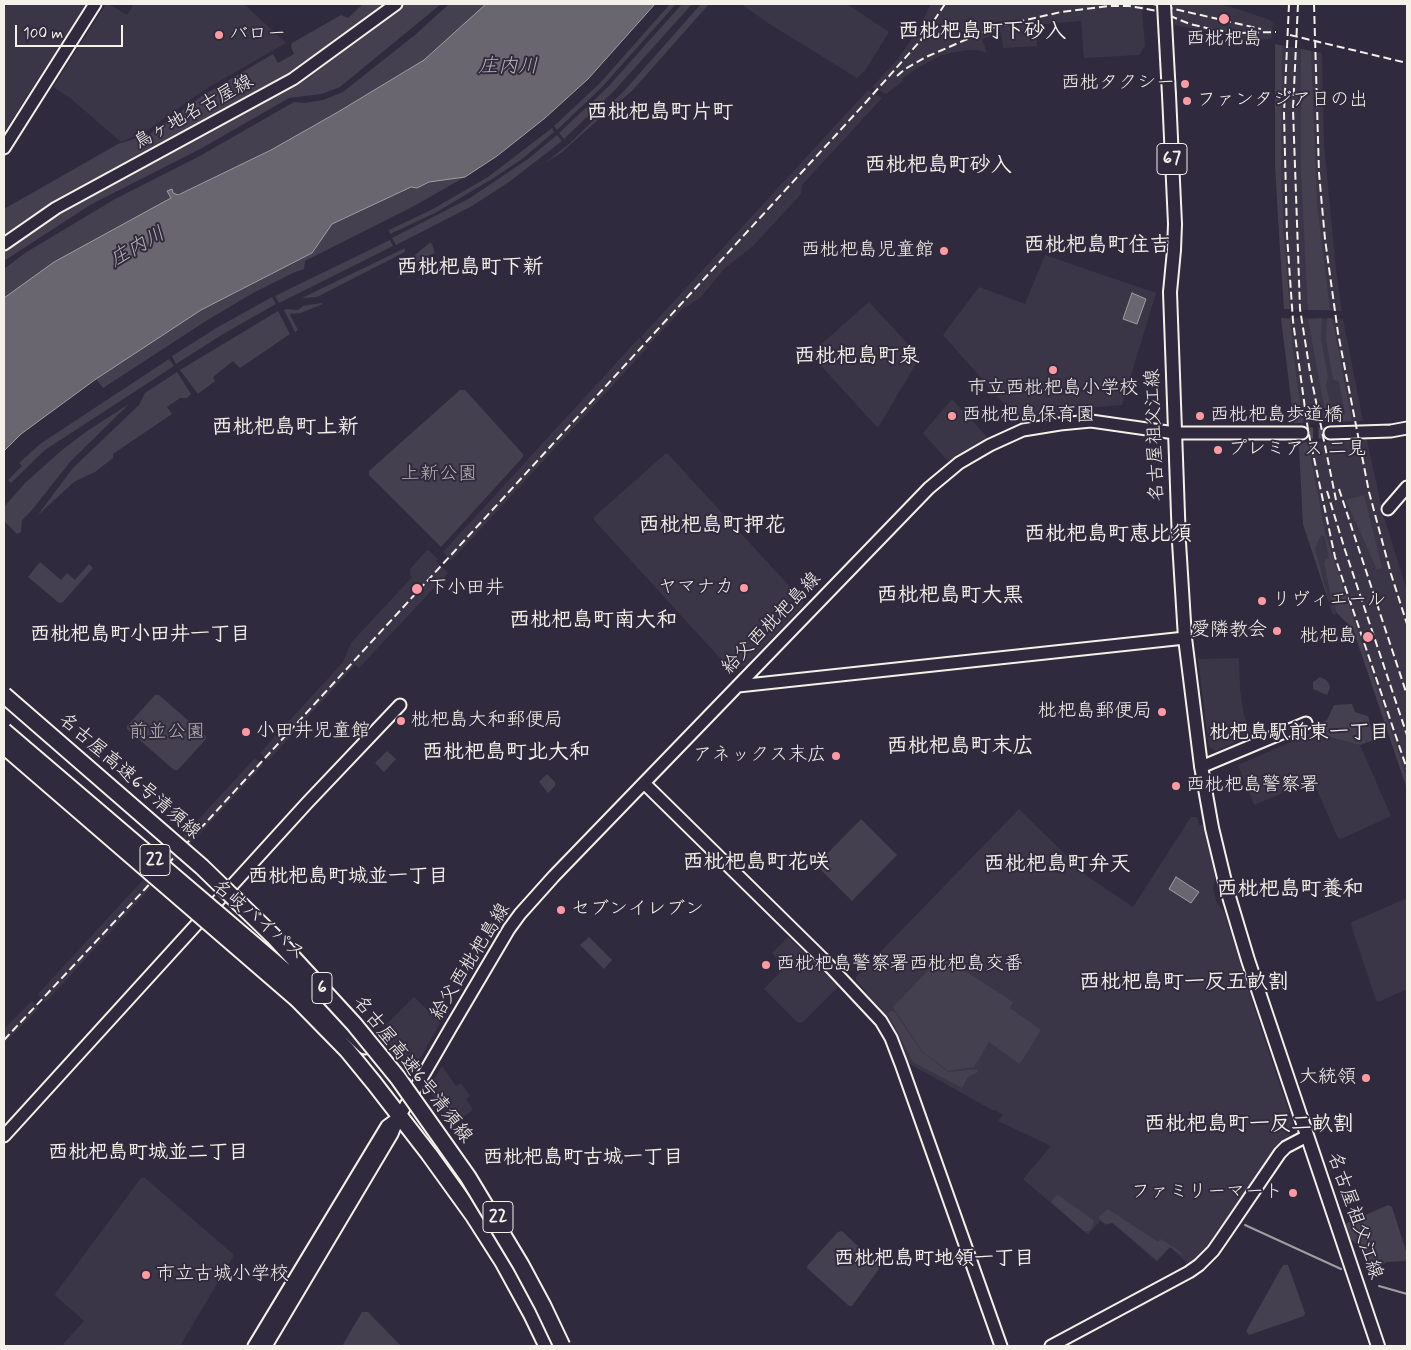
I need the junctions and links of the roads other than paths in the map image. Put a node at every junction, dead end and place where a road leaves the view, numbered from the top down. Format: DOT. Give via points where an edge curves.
graph roads {
  1 [pos="95,4"];
  2 [pos="396,4"];
  3 [pos="1164,4"];
  4 [pos="4,148"];
  5 [pos="4,244"];
  6 [pos="1407,428"];
  7 [pos="1175,433"];
  8 [pos="1302,433"];
  9 [pos="1330,433"];
  10 [pos="1407,488"];
  11 [pos="1388,509"];
  12 [pos="1185,638"];
  13 [pos="738,686"];
  14 [pos="4,694"];
  15 [pos="400,705"];
  16 [pos="4,707"];
  17 [pos="1306,723"];
  18 [pos="4,731"];
  19 [pos="4,746"];
  20 [pos="1201,767"];
  21 [pos="644,783"];
  22 [pos="302,994"];
  23 [pos="410,1098"];
  24 [pos="399,1116"];
  25 [pos="4,1136"];
  26 [pos="1307,1136"];
  27 [pos="254,1346"];
  28 [pos="266,1346"];
  29 [pos="547,1346"];
  30 [pos="552,1346"];
  31 [pos="562,1346"];
  32 [pos="569,1346"];
  33 [pos="1001,1346"];
  34 [pos="1051,1346"];
  35 [pos="1378,1346"];
  1 -- 4 [label="street"];
  2 -- 5 [label="street, 鳥ヶ地名古屋線" via="293,79 56,208"];
  3 -- 7 [label="main road, 名古屋祖父江線 / 67, bridge" via="1174,224 1170,292"];
  6 -- 9 [label="street"];
  7 -- 8 [label="street, 給父西枇杷島線"];
  7 -- 12 [label="main road, 名古屋祖父江線 / 67"];
  7 -- 13 [label="street, 給父西枇杷島線" via="1091,421 1068,423 1023,430 972,455 924,492"];
  10 -- 11 [label="street"];
  12 -- 13 [label="street"];
  12 -- 20 [label="main road, 名古屋祖父江線 / 67"];
  13 -- 21 [label="street, 給父西枇杷島線"];
  14 -- 31 [label="highway, 名古屋高速6号清須線 / 6, bridge" via="202,867 273,936 354,1024 398,1078 468,1177 521,1265"];
  15 -- 25 [label="street"];
  16 -- 30 [label="highway, 名古屋高速6号清須線 / 6" via="231,907 349,1033 406,1104 458,1177 514,1269"];
  17 -- 20 [label="street"];
  18 -- 22 [label="highway, 名岐バイパス / 22, bridge"];
  19 -- 22 [label="highway, 名岐バイパス / 22, bridge"];
  20 -- 26 [label="main road, 名古屋祖父江線 / 67" via="1227,890"];
  21 -- 23 [label="street, 給父西枇杷島線" via="520,914"];
  21 -- 33 [label="street" via="822,958 880,1021 891,1038"];
  22 -- 23 [label="highway, 名岐バイパス / 22" via="370,1051"];
  22 -- 24 [label="highway, 名岐バイパス / 22"];
  23 -- 24 [label="street, 給父西枇杷島線"];
  23 -- 32 [label="highway, 名岐バイパス / 22" via="497,1216"];
  24 -- 27 [label="street" via="387,1126"];
  24 -- 28 [label="street" via="392,1134"];
  24 -- 29 [label="highway, 名岐バイパス / 22" via="482,1229"];
  26 -- 34 [label="street" via="1280,1153 1213,1251 1199,1265"];
  26 -- 35 [label="main road, 名古屋祖父江線 / 67"];
}
